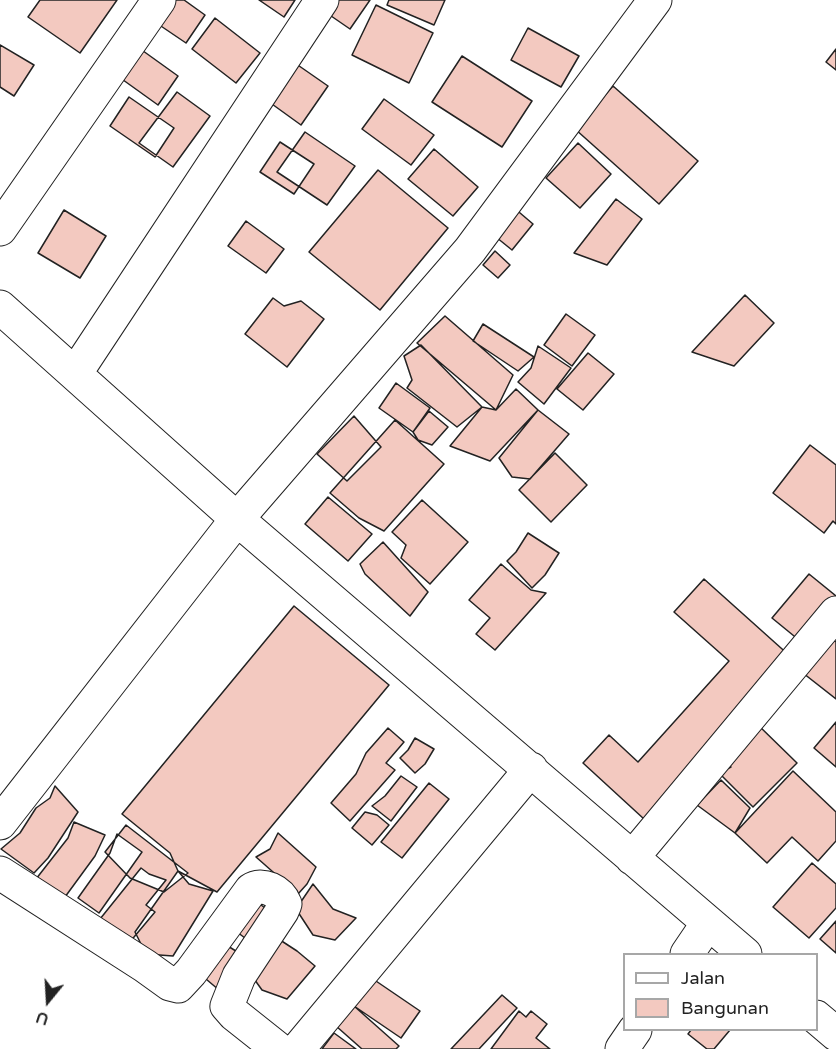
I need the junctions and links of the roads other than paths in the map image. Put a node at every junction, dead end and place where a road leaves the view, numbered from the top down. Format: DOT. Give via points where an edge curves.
graph roads {
  1 [pos="159,0"];
  2 [pos="322,0"];
  3 [pos="655,0"];
  4 [pos="0,229"];
  5 [pos="0,307"];
  6 [pos="75,374"];
  7 [pos="237,519"];
  8 [pos="836,613"];
  9 [pos="531,769"];
  10 [pos="0,823"];
  11 [pos="632,858"];
  12 [pos="0,873"];
  13 [pos="708,923"];
  14 [pos="688,953"];
  15 [pos="744,953"];
  16 [pos="818,1019"];
  17 [pos="634,1031"];
  18 [pos="836,1034"];
  19 [pos="278,1049"];
  20 [pos="298,1049"];
  21 [pos="622,1049"];
  1 -- 4 [label="street"];
  2 -- 6 [label="street"];
  3 -- 7 [label="street" via="470,250"];
  5 -- 6 [label="street"];
  6 -- 7 [label="street"];
  7 -- 9 [label="street"];
  7 -- 10 [label="street"];
  8 -- 11 [label="street"];
  9 -- 11 [label="street"];
  9 -- 20 [label="street"];
  11 -- 13 [label="street"];
  12 -- 19 [label="street" via="178,987 251,890 262,886 281,896 285,904 282,911 239,976 228,1006"];
  13 -- 14 [label="street"];
  13 -- 15 [label="street"];
  16 -- 18 [label="street"];
  17 -- 21 [label="street"];
}
